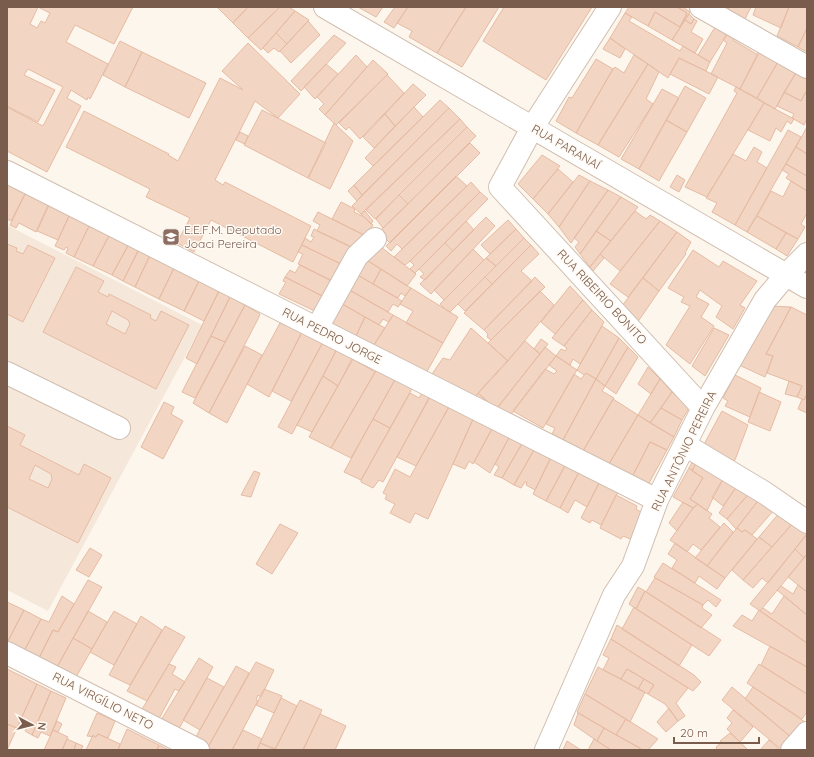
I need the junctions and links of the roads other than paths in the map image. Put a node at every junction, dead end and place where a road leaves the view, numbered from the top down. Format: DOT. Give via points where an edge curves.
graph roads {
  1 [pos="325,7"];
  2 [pos="610,7"];
  3 [pos="701,7"];
  4 [pos="807,67"];
  5 [pos="532,128"];
  6 [pos="7,172"];
  7 [pos="374,239"];
  8 [pos="807,254"];
  9 [pos="786,275"];
  10 [pos="807,287"];
  11 [pos="317,328"];
  12 [pos="7,373"];
  13 [pos="703,408"];
  14 [pos="119,428"];
  15 [pos="685,445"];
  16 [pos="657,500"];
  17 [pos="807,522"];
  18 [pos="7,653"];
  19 [pos="807,733"];
  20 [pos="198,750"];
  21 [pos="546,750"];
  22 [pos="792,750"];
  1 -- 5 [label="street, RUA PARANAÍ"];
  2 -- 5 [label="street"];
  3 -- 4 [label="street"];
  5 -- 9 [label="street, RUA PARANAÍ"];
  5 -- 13 [label="street, RUA RIBEIRIO BONITO" via="500,187"];
  6 -- 11 [label="street, RUA PEDRO JORGE"];
  7 -- 11 [label="street" via="357,256"];
  8 -- 9 [label="street, RUA ANTÔNIO PEREIRA"];
  9 -- 10 [label="street, RUA PARANAÍ"];
  9 -- 13 [label="street, RUA ANTÔNIO PEREIRA" via="765,300"];
  11 -- 16 [label="street, RUA PEDRO JORGE"];
  12 -- 14 [label="street"];
  13 -- 15 [label="street, RUA ANTÔNIO PEREIRA"];
  15 -- 16 [label="street, RUA ANTÔNIO PEREIRA"];
  15 -- 17 [label="street" via="765,493"];
  16 -- 21 [label="street, RUA ANTÔNIO PEREIRA" via="633,566 614,594"];
  18 -- 20 [label="street, RUA VIRGÍLIO NETO"];
  19 -- 22 [label="street"];
}
